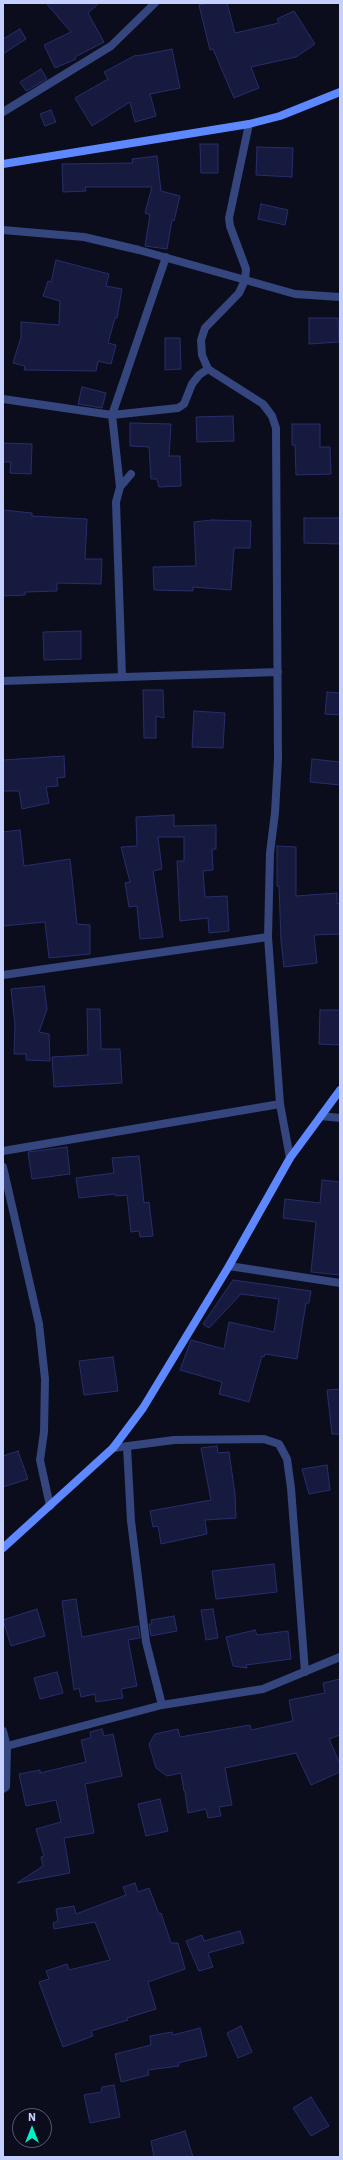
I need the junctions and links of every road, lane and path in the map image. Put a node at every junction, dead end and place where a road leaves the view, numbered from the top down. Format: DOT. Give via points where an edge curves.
graph roads {
  1 [pos="155,3"];
  2 [pos="340,92"];
  3 [pos="3,112"];
  4 [pos="249,124"];
  5 [pos="3,164"];
  6 [pos="3,230"];
  7 [pos="166,257"];
  8 [pos="245,280"];
  9 [pos="340,296"];
  10 [pos="208,369"];
  11 [pos="3,399"];
  12 [pos="112,415"];
  13 [pos="131,474"];
  14 [pos="120,487"];
  15 [pos="278,672"];
  16 [pos="122,677"];
  17 [pos="3,681"];
  18 [pos="268,937"];
  19 [pos="3,975"];
  20 [pos="340,1090"];
  21 [pos="280,1104"];
  22 [pos="321,1116"];
  23 [pos="340,1118"];
  24 [pos="3,1151"];
  25 [pos="290,1158"];
  26 [pos="3,1168"];
  27 [pos="229,1266"];
  28 [pos="340,1283"];
  29 [pos="127,1446"];
  30 [pos="113,1448"];
  31 [pos="50,1506"];
  32 [pos="3,1548"];
  33 [pos="340,1657"];
  34 [pos="305,1672"];
  35 [pos="162,1706"];
  36 [pos="3,1731"];
  37 [pos="7,1746"];
  38 [pos="3,1789"];
  1 -- 3 [label="street" via="111,46"];
  2 -- 4 [label="street" via="280,116"];
  4 -- 5 [label="street"];
  4 -- 8 [label="street" via="229,218 246,269"];
  6 -- 7 [label="street" via="84,237"];
  7 -- 8 [label="street"];
  7 -- 12 [label="street"];
  8 -- 9 [label="street" via="295,294"];
  8 -- 10 [label="street" via="239,293 205,328 201,340 202,355"];
  10 -- 12 [label="street" via="192,384 182,407"];
  10 -- 15 [label="street" via="262,404 272,416 276,428"];
  11 -- 12 [label="street"];
  12 -- 14 [label="street"];
  13 -- 14 [label="street"];
  14 -- 16 [label="street" via="116,502"];
  15 -- 16 [label="street"];
  15 -- 18 [label="street" via="278,759 270,853"];
  16 -- 17 [label="street"];
  18 -- 19 [label="street"];
  18 -- 21 [label="street"];
  20 -- 22 [label="street"];
  21 -- 24 [label="street"];
  21 -- 25 [label="street"];
  22 -- 23 [label="street"];
  22 -- 25 [label="street"];
  25 -- 27 [label="street"];
  26 -- 31 [label="street" via="39,1324 45,1379 44,1432 40,1460"];
  27 -- 28 [label="street"];
  27 -- 30 [label="street" via="143,1408"];
  29 -- 30 [label="street"];
  29 -- 34 [label="street" via="174,1440 264,1439 279,1444 287,1459 291,1488"];
  29 -- 35 [label="street" via="131,1521 146,1642"];
  30 -- 31 [label="street"];
  31 -- 32 [label="street"];
  33 -- 34 [label="street"];
  34 -- 35 [label="street" via="262,1689"];
  35 -- 37 [label="street"];
  36 -- 37 [label="street"];
  37 -- 38 [label="street" via="6,1787"];
}
